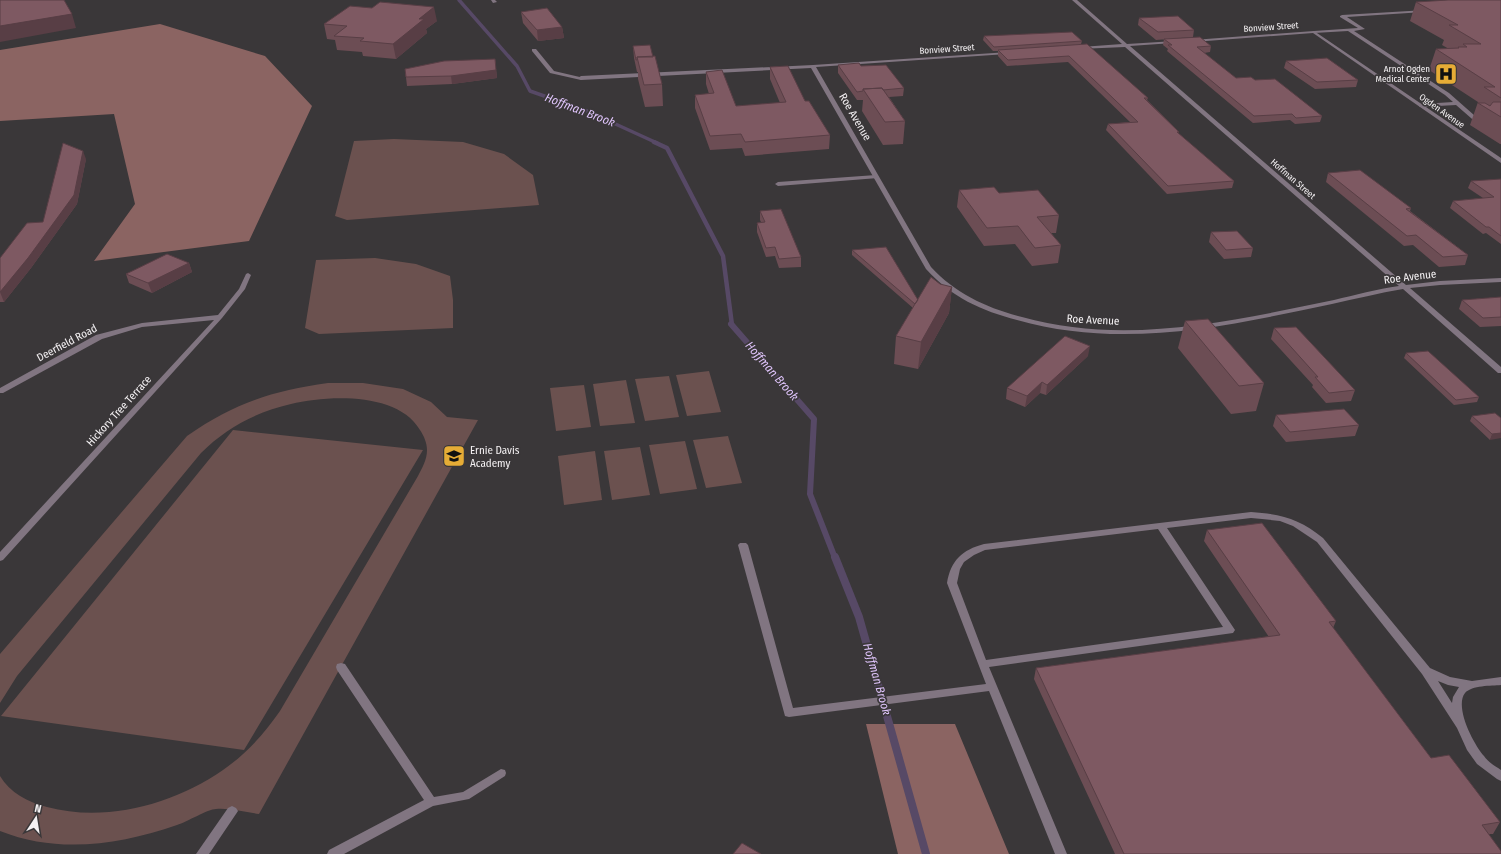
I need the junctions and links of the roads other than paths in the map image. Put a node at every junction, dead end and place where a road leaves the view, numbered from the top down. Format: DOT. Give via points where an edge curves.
graph roads {
  1 [pos="1074,0"];
  2 [pos="1428,10"];
  3 [pos="1349,30"];
  4 [pos="1314,32"];
  5 [pos="1181,41"];
  6 [pos="1189,41"];
  7 [pos="1125,45"];
  8 [pos="1072,48"];
  9 [pos="534,50"];
  10 [pos="1009,53"];
  11 [pos="812,66"];
  12 [pos="1458,103"];
  13 [pos="1422,106"];
  14 [pos="1481,124"];
  15 [pos="1501,161"];
  16 [pos="876,177"];
  17 [pos="778,184"];
  18 [pos="248,275"];
  19 [pos="1501,280"];
  20 [pos="1404,287"];
  21 [pos="220,317"];
  22 [pos="1501,371"];
  23 [pos="0,391"];
  24 [pos="1161,526"];
  25 [pos="743,545"];
  26 [pos="0,558"];
  27 [pos="983,664"];
  28 [pos="341,667"];
  29 [pos="1426,671"];
  30 [pos="1501,681"];
  31 [pos="1471,685"];
  32 [pos="992,687"];
  33 [pos="1462,727"];
  34 [pos="501,773"];
  35 [pos="1501,776"];
  36 [pos="431,802"];
  37 [pos="232,811"];
  38 [pos="202,854"];
  39 [pos="333,854"];
  40 [pos="1061,854"];
  1 -- 7 [label="street, Hoffman Street"];
  2 -- 3 [label="street, Bonview Street" via="1342,16 1364,29"];
  3 -- 4 [label="street, Bonview Street"];
  3 -- 12 [label="street"];
  4 -- 6 [label="street, Bonview Street"];
  4 -- 13 [label="street, Ogden Avenue"];
  5 -- 7 [label="street"];
  7 -- 8 [label="street"];
  7 -- 20 [label="street, Hoffman Street"];
  9 -- 11 [label="street, Bonview Street" via="552,72 581,78"];
  10 -- 11 [label="street, Bonview Street"];
  11 -- 16 [label="street, Roe Avenue"];
  12 -- 13 [label="street"];
  12 -- 14 [label="street"];
  13 -- 15 [label="street, Ogden Avenue"];
  16 -- 17 [label="street"];
  16 -- 20 [label="street, Roe Avenue" via="928,268 950,290 976,305 1016,319 1058,329 1095,333 1138,333 1195,327 1252,319"];
  18 -- 21 [label="street, Hickory Tree Terrace" via="242,289"];
  19 -- 20 [label="street, Roe Avenue"];
  20 -- 22 [label="street, Hoffman Street"];
  21 -- 23 [label="street, Deerfield Road" via="142,325 99,337"];
  21 -- 26 [label="street, Hickory Tree Terrace"];
  24 -- 27 [label="street" via="984,547 969,553 956,566 952,583"];
  24 -- 27 [label="street" via="1230,630"];
  24 -- 29 [label="street" via="1251,515 1292,521 1306,528 1320,540"];
  25 -- 32 [label="street" via="789,713"];
  27 -- 32 [label="street"];
  28 -- 36 [label="street"];
  29 -- 31 [label="street" via="1448,681"];
  29 -- 33 [label="street"];
  30 -- 31 [label="street"];
  31 -- 33 [label="street" via="1462,690 1458,700"];
  32 -- 40 [label="street"];
  33 -- 35 [label="street" via="1469,744 1482,761"];
  34 -- 36 [label="street" via="465,796"];
  36 -- 39 [label="street"];
  37 -- 38 [label="street"];
}
